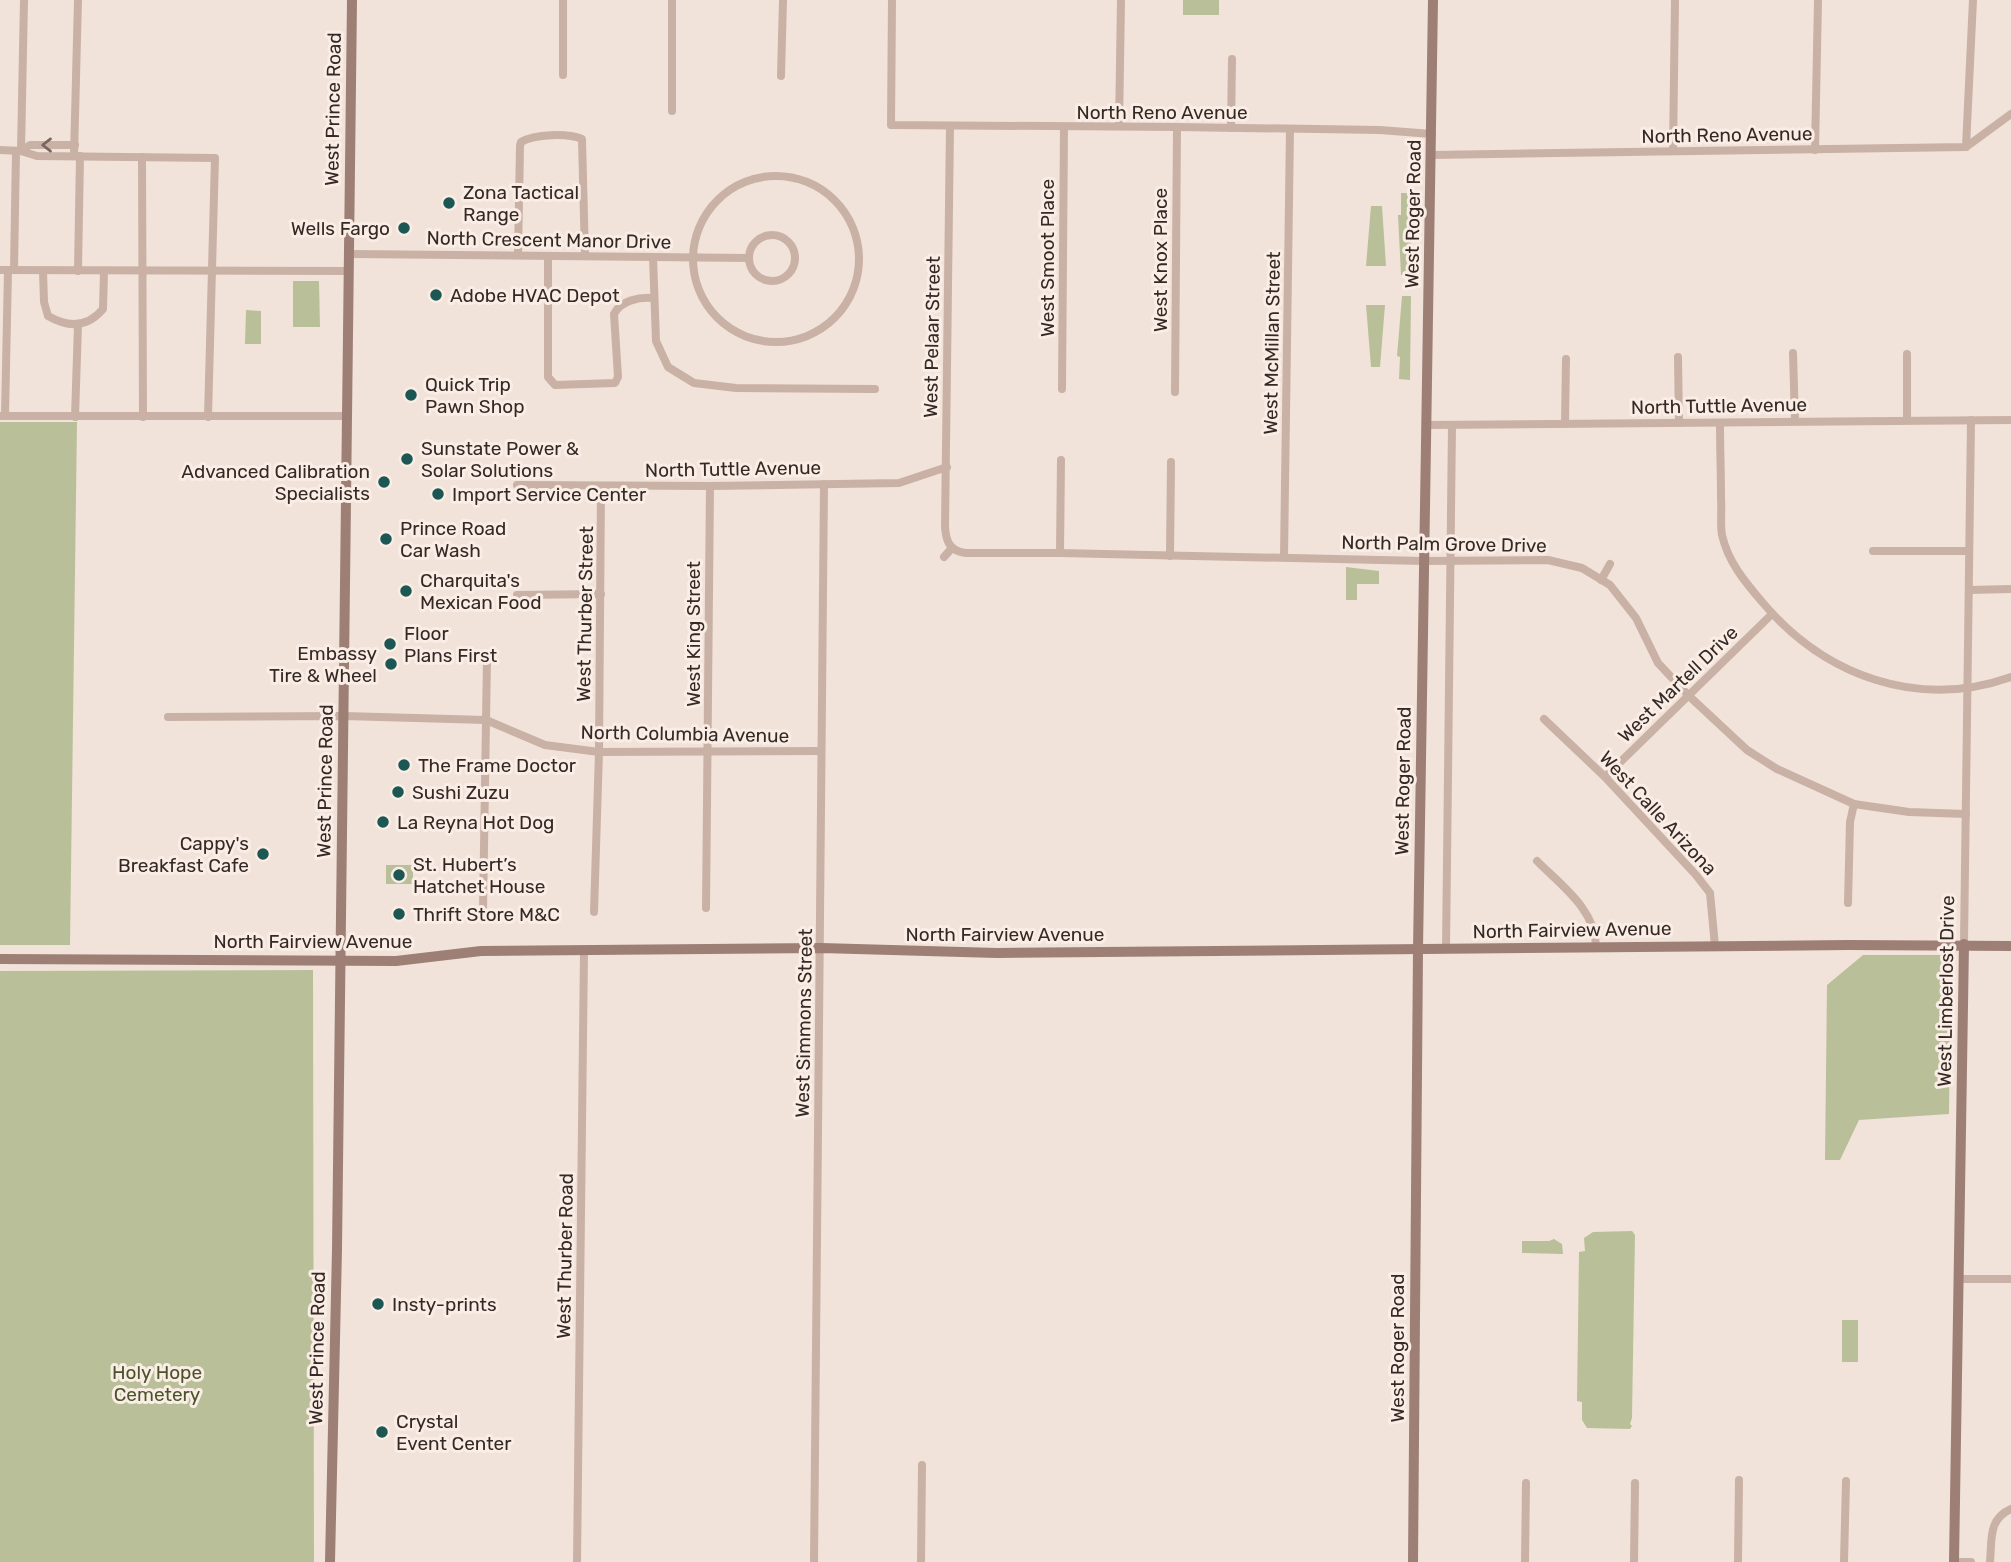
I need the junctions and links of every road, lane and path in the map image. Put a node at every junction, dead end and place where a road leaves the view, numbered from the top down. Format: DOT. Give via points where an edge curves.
graph roads {
  1 [pos="24,0"];
  2 [pos="78,0"];
  3 [pos="352,0"];
  4 [pos="563,0"];
  5 [pos="672,0"];
  6 [pos="783,0"];
  7 [pos="892,0"];
  8 [pos="1121,0"];
  9 [pos="1433,0"];
  10 [pos="1675,0"];
  11 [pos="1818,0"];
  12 [pos="1973,0"];
  13 [pos="1232,59"];
  14 [pos="563,75"];
  15 [pos="781,76"];
  16 [pos="672,111"];
  17 [pos="2011,114"];
  18 [pos="950,126"];
  19 [pos="1119,126"];
  20 [pos="1064,127"];
  21 [pos="1177,127"];
  22 [pos="1231,128"];
  23 [pos="1290,129"];
  24 [pos="1432,134"];
  25 [pos="75,145"];
  26 [pos="1966,147"];
  27 [pos="0,150"];
  28 [pos="1815,150"];
  29 [pos="19,151"];
  30 [pos="1673,151"];
  31 [pos="1432,155"];
  32 [pos="77,156"];
  33 [pos="142,157"];
  34 [pos="349,254"];
  35 [pos="517,255"];
  36 [pos="548,256"];
  37 [pos="585,256"];
  38 [pos="653,257"];
  39 [pos="692,258"];
  40 [pos="749,258"];
  41 [pos="7,270"];
  42 [pos="43,271"];
  43 [pos="78,271"];
  44 [pos="104,271"];
  45 [pos="349,271"];
  46 [pos="142,272"];
  47 [pos="211,272"];
  48 [pos="653,298"];
  49 [pos="78,325"];
  50 [pos="1794,353"];
  51 [pos="1907,354"];
  52 [pos="1678,357"];
  53 [pos="1566,359"];
  54 [pos="875,389"];
  55 [pos="1062,389"];
  56 [pos="1175,393"];
  57 [pos="3,416"];
  58 [pos="347,416"];
  59 [pos="75,417"];
  60 [pos="143,417"];
  61 [pos="208,417"];
  62 [pos="1907,419"];
  63 [pos="1971,420"];
  64 [pos="2011,420"];
  65 [pos="1795,421"];
  66 [pos="1679,423"];
  67 [pos="1720,423"];
  68 [pos="1565,424"];
  69 [pos="1427,425"];
  70 [pos="1452,425"];
  71 [pos="1061,460"];
  72 [pos="1171,462"];
  73 [pos="947,467"];
  74 [pos="824,484"];
  75 [pos="517,485"];
  76 [pos="601,486"];
  77 [pos="710,486"];
  78 [pos="951,547"];
  79 [pos="1873,551"];
  80 [pos="1969,551"];
  81 [pos="1060,553"];
  82 [pos="1170,556"];
  83 [pos="944,557"];
  84 [pos="1284,558"];
  85 [pos="1424,561"];
  86 [pos="1451,561"];
  87 [pos="1610,564"];
  88 [pos="1601,580"];
  89 [pos="2011,589"];
  90 [pos="1969,590"];
  91 [pos="601,594"];
  92 [pos="516,595"];
  93 [pos="1772,614"];
  94 [pos="487,658"];
  95 [pos="2011,677"];
  96 [pos="1968,686"];
  97 [pos="1689,696"];
  98 [pos="168,716"];
  99 [pos="344,716"];
  100 [pos="1544,719"];
  101 [pos="486,720"];
  102 [pos="708,751"];
  103 [pos="820,751"];
  104 [pos="599,752"];
  105 [pos="1605,777"];
  106 [pos="1854,804"];
  107 [pos="1966,814"];
  108 [pos="1537,861"];
  109 [pos="1848,902"];
  110 [pos="706,908"];
  111 [pos="483,911"];
  112 [pos="594,912"];
  113 [pos="1964,944"];
  114 [pos="1715,946"];
  115 [pos="2011,946"];
  116 [pos="1597,947"];
  117 [pos="821,948"];
  118 [pos="1446,949"];
  119 [pos="1418,950"];
  120 [pos="584,951"];
  121 [pos="0,959"];
  122 [pos="340,959"];
  123 [pos="1959,1279"];
  124 [pos="2011,1279"];
  125 [pos="922,1465"];
  126 [pos="1739,1480"];
  127 [pos="1846,1481"];
  128 [pos="1526,1483"];
  129 [pos="1635,1483"];
  130 [pos="2011,1509"];
  131 [pos="330,1562"];
  132 [pos="577,1562"];
  133 [pos="814,1562"];
  134 [pos="921,1562"];
  135 [pos="1413,1562"];
  136 [pos="1525,1562"];
  137 [pos="1634,1562"];
  138 [pos="1738,1562"];
  139 [pos="1844,1562"];
  140 [pos="1954,1562"];
  141 [pos="1971,1562"];
  142 [pos="1990,1562"];
  1 -- 29 [label="street"];
  2 -- 25 [label="street"];
  3 -- 34 [label="street, West Prince Road"];
  4 -- 14 [label="street"];
  5 -- 16 [label="street"];
  6 -- 15 [label="street"];
  7 -- 18 [label="street, North Reno Avenue" via="891,125"];
  8 -- 19 [label="street"];
  9 -- 24 [label="street, West Roger Road"];
  10 -- 30 [label="street"];
  11 -- 28 [label="street"];
  12 -- 26 [label="street"];
  13 -- 22 [label="street"];
  17 -- 26 [label="street"];
  18 -- 20 [label="street, North Reno Avenue"];
  18 -- 73 [label="street, West Pelaar Street"];
  19 -- 20 [label="street, North Reno Avenue"];
  19 -- 21 [label="street, North Reno Avenue"];
  20 -- 55 [label="street, West Smoot Place"];
  21 -- 22 [label="street, North Reno Avenue"];
  21 -- 56 [label="street, West Knox Place"];
  22 -- 23 [label="street, North Reno Avenue"];
  23 -- 24 [label="street, North Reno Avenue"];
  23 -- 84 [label="street, West McMillan Street"];
  24 -- 31 [label="street, West Roger Road"];
  25 -- 29 [label="street, one-way" via="30,145"];
  25 -- 32 [label="street"];
  26 -- 28 [label="street, North Reno Avenue"];
  27 -- 29 [label="street"];
  28 -- 30 [label="street, North Reno Avenue"];
  29 -- 32 [label="street"];
  29 -- 41 [label="street"];
  30 -- 31 [label="street, North Reno Avenue"];
  31 -- 69 [label="street, West Roger Road"];
  32 -- 33 [label="street"];
  32 -- 43 [label="street"];
  33 -- 46 [label="street"];
  33 -- 47 [label="street" via="215,158"];
  34 -- 35 [label="street, North Crescent Manor Drive"];
  34 -- 45 [label="street, West Prince Road"];
  35 -- 36 [label="street, North Crescent Manor Drive"];
  35 -- 37 [label="street" via="521,142 576,137 582,139"];
  36 -- 37 [label="street, North Crescent Manor Drive"];
  36 -- 48 [label="street" via="548,377 555,384 615,383 614,314 625,303"];
  37 -- 38 [label="street, North Crescent Manor Drive"];
  38 -- 39 [label="street, North Crescent Manor Drive"];
  38 -- 48 [label="street"];
  39 -- 39 [label="street" via="706,307 724,325 759,340 785,342 806,337 831,322 847,304 858,279 860,253 853,225 834,197 800,178 777,175 738,184 719,199 704,218"];
  39 -- 40 [label="street, North Crescent Manor Drive"];
  40 -- 40 [label="street" via="757,240 776,235 792,246 795,259 785,277 771,281 758,276"];
  41 -- 42 [label="street"];
  41 -- 57 [label="street"];
  42 -- 43 [label="street"];
  42 -- 49 [label="street" via="48,316"];
  43 -- 44 [label="street"];
  44 -- 46 [label="street"];
  44 -- 49 [label="street" via="103,309 91,321"];
  45 -- 47 [label="street"];
  45 -- 58 [label="street, West Prince Road"];
  46 -- 47 [label="street"];
  46 -- 60 [label="street"];
  47 -- 61 [label="street"];
  48 -- 54 [label="street" via="656,341 668,367 694,383 736,388"];
  49 -- 59 [label="street"];
  50 -- 65 [label="street"];
  51 -- 62 [label="street"];
  52 -- 66 [label="street"];
  53 -- 68 [label="street"];
  57 -- 59 [label="street"];
  58 -- 61 [label="street"];
  58 -- 99 [label="street, West Prince Road"];
  59 -- 60 [label="street"];
  60 -- 61 [label="street"];
  62 -- 63 [label="street, North Tuttle Avenue"];
  62 -- 65 [label="street, North Tuttle Avenue"];
  63 -- 64 [label="street, North Tuttle Avenue"];
  63 -- 80 [label="street, West Limberlost Drive"];
  65 -- 67 [label="street, North Tuttle Avenue"];
  66 -- 67 [label="street, North Tuttle Avenue"];
  66 -- 68 [label="street, North Tuttle Avenue"];
  67 -- 93 [label="street" via="1722,534 1733,565"];
  68 -- 70 [label="street, North Tuttle Avenue"];
  69 -- 70 [label="street, North Tuttle Avenue"];
  69 -- 85 [label="street, West Roger Road"];
  70 -- 86 [label="street"];
  71 -- 81 [label="street"];
  72 -- 82 [label="street"];
  73 -- 74 [label="street, North Tuttle Avenue" via="899,483"];
  73 -- 78 [label="street, West Pelaar Street" via="946,535"];
  74 -- 77 [label="street, North Tuttle Avenue"];
  74 -- 103 [label="street, West Simmons Street"];
  75 -- 76 [label="street, North Tuttle Avenue"];
  76 -- 77 [label="street, North Tuttle Avenue"];
  76 -- 91 [label="street, West Thurber Street"];
  77 -- 102 [label="street, West King Street"];
  78 -- 81 [label="street, North Palm Grove Drive" via="967,553"];
  78 -- 83 [label="street"];
  79 -- 80 [label="street"];
  80 -- 90 [label="street, West Limberlost Drive"];
  81 -- 82 [label="street, North Palm Grove Drive"];
  82 -- 84 [label="street, North Palm Grove Drive"];
  84 -- 85 [label="street, North Palm Grove Drive"];
  85 -- 86 [label="street, North Palm Grove Drive"];
  85 -- 119 [label="street, West Roger Road"];
  86 -- 88 [label="street, North Palm Grove Drive" via="1548,560 1581,568"];
  86 -- 118 [label="street"];
  87 -- 88 [label="street"];
  88 -- 97 [label="street, North Palm Grove Drive" via="1636,618 1658,663"];
  89 -- 90 [label="street"];
  90 -- 96 [label="street, West Limberlost Drive"];
  91 -- 92 [label="street"];
  91 -- 104 [label="street, West Thurber Street"];
  93 -- 96 [label="street" via="1809,646 1868,678 1903,688"];
  93 -- 97 [label="street, West Martell Drive"];
  94 -- 101 [label="street"];
  95 -- 96 [label="street"];
  96 -- 107 [label="street, West Limberlost Drive"];
  97 -- 105 [label="street, West Martell Drive"];
  97 -- 106 [label="street, North Palm Grove Drive" via="1747,750 1776,769"];
  98 -- 99 [label="street, North Columbia Avenue"];
  99 -- 101 [label="street, North Columbia Avenue"];
  99 -- 122 [label="street, West Prince Road"];
  100 -- 105 [label="street, West Calle Arizona"];
  101 -- 104 [label="street, North Columbia Avenue" via="545,745"];
  101 -- 111 [label="street"];
  102 -- 103 [label="street, North Columbia Avenue"];
  102 -- 104 [label="street, North Columbia Avenue"];
  102 -- 110 [label="street, West King Street"];
  103 -- 117 [label="street, West Simmons Street"];
  104 -- 112 [label="street, West Thurber Street"];
  105 -- 114 [label="street, West Calle Arizona" via="1710,893"];
  106 -- 107 [label="street, North Palm Grove Drive"];
  106 -- 109 [label="street"];
  107 -- 113 [label="street, West Limberlost Drive"];
  108 -- 116 [label="street" via="1591,919"];
  113 -- 114 [label="street, North Fairview Avenue"];
  113 -- 115 [label="street, North Fairview Avenue"];
  113 -- 123 [label="street, West Limberlost Drive"];
  114 -- 116 [label="street, North Fairview Avenue"];
  116 -- 118 [label="street, North Fairview Avenue"];
  117 -- 119 [label="street, North Fairview Avenue" via="971,953"];
  117 -- 120 [label="street, North Fairview Avenue"];
  117 -- 133 [label="street, West Simmons Street"];
  118 -- 119 [label="street, North Fairview Avenue"];
  119 -- 135 [label="street, West Roger Road"];
  120 -- 122 [label="street, North Fairview Avenue" via="481,951 396,961"];
  120 -- 132 [label="street, West Thurber Road"];
  121 -- 122 [label="street, North Fairview Avenue"];
  122 -- 131 [label="street, West Prince Road"];
  123 -- 124 [label="street"];
  123 -- 140 [label="street, West Limberlost Drive"];
  125 -- 134 [label="street"];
  126 -- 138 [label="street"];
  127 -- 139 [label="street"];
  128 -- 136 [label="street"];
  129 -- 137 [label="street"];
  130 -- 142 [label="street" via="1994,1522"];
  140 -- 141 [label="street"];
}
